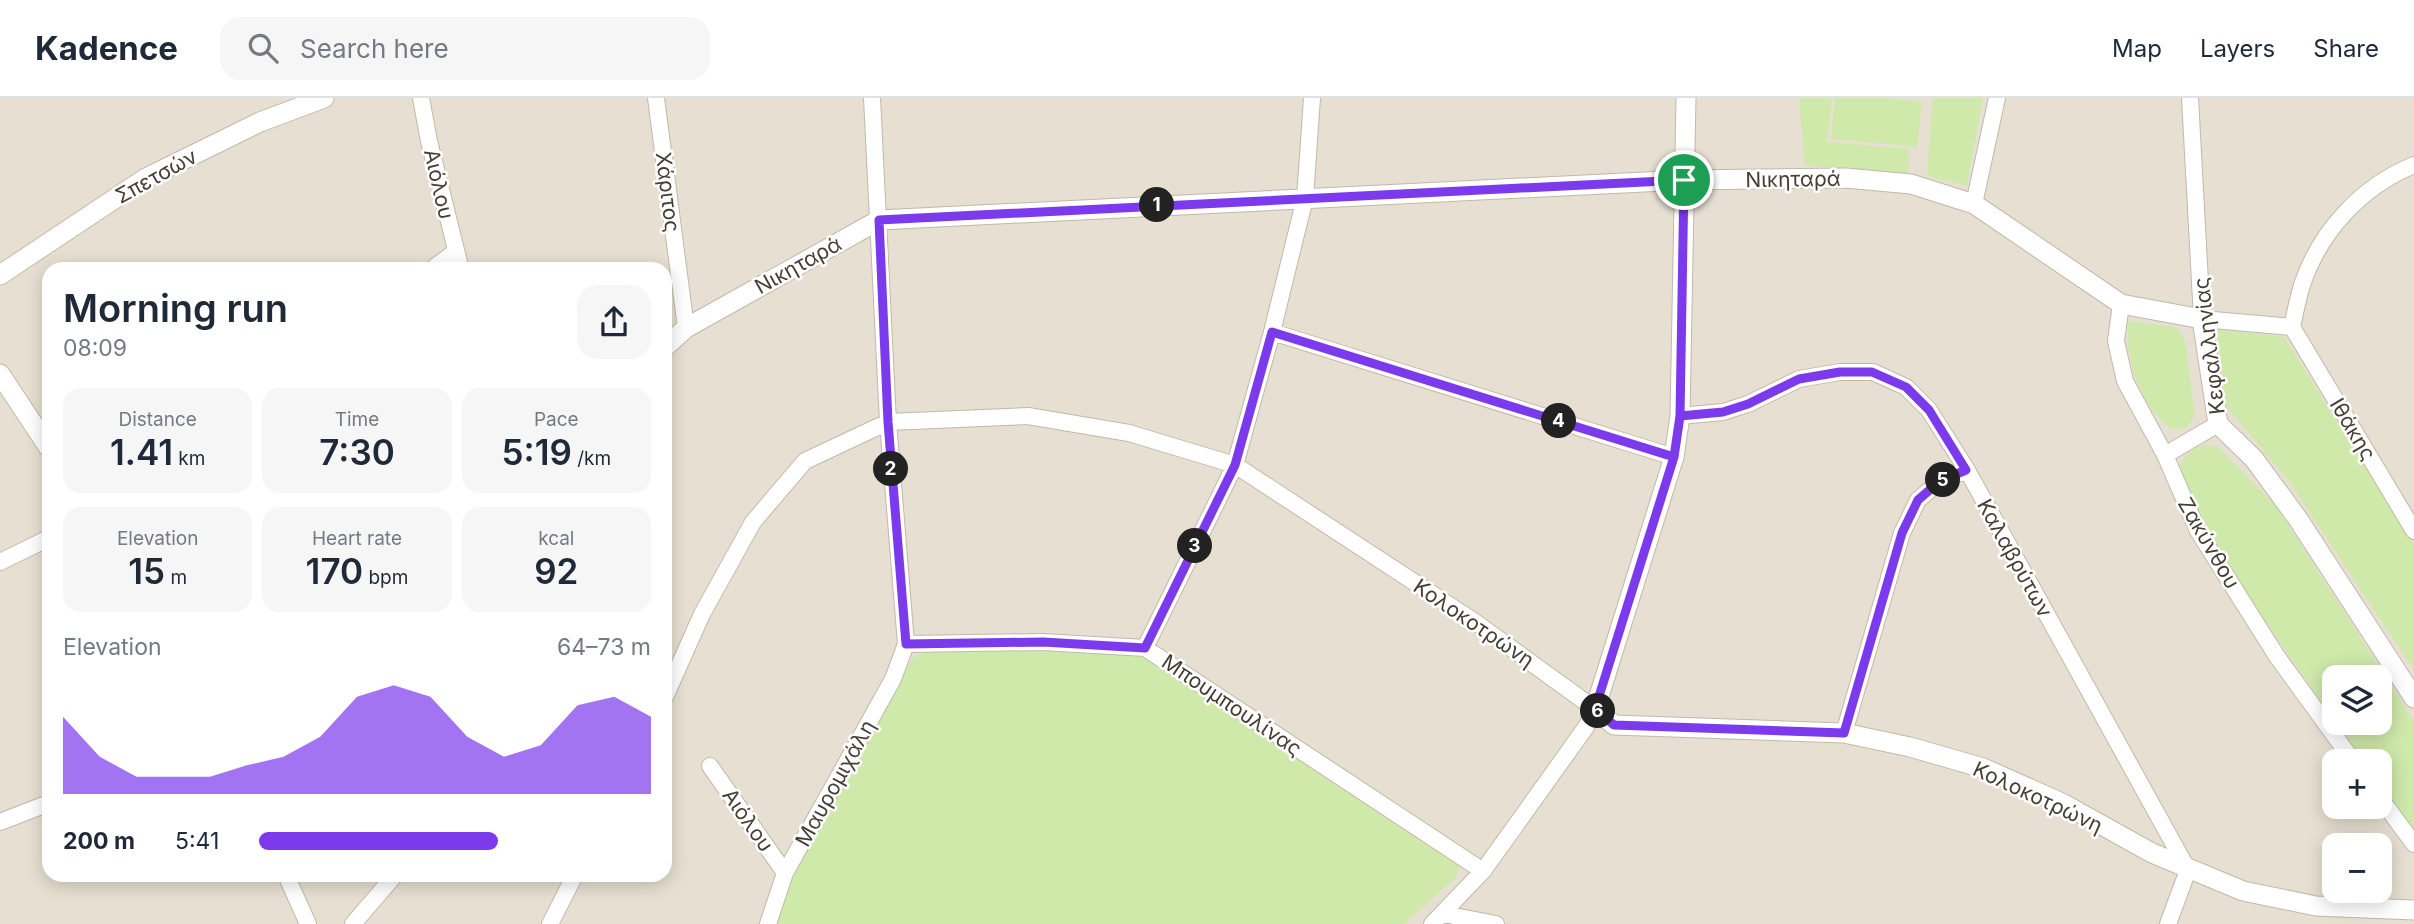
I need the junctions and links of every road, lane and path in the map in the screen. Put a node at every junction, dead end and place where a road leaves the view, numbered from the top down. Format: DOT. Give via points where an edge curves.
graph roads {
  1 [pos="324,98"];
  2 [pos="421,98"];
  3 [pos="656,98"];
  4 [pos="872,98"];
  5 [pos="1312,98"];
  6 [pos="1686,98"];
  7 [pos="1997,98"];
  8 [pos="2190,98"];
  9 [pos="2414,165"];
  10 [pos="1684,180"];
  11 [pos="1305,198"];
  12 [pos="1974,204"];
  13 [pos="879,220"];
  14 [pos="455,252"];
  15 [pos="442,262"];
  16 [pos="458,262"];
  17 [pos="0,275"];
  18 [pos="2121,304"];
  19 [pos="2202,319"];
  20 [pos="2292,327"];
  21 [pos="686,328"];
  22 [pos="1272,332"];
  23 [pos="672,341"];
  24 [pos="0,374"];
  25 [pos="1680,416"];
  26 [pos="888,422"];
  27 [pos="2218,424"];
  28 [pos="42,437"];
  29 [pos="2165,455"];
  30 [pos="1674,457"];
  31 [pos="1235,465"];
  32 [pos="1966,470"];
  33 [pos="2414,531"];
  34 [pos="42,541"];
  35 [pos="0,562"];
  36 [pos="906,644"];
  37 [pos="1145,648"];
  38 [pos="672,681"];
  39 [pos="2414,698"];
  40 [pos="1595,709"];
  41 [pos="1844,733"];
  42 [pos="2344,749"];
  43 [pos="710,766"];
  44 [pos="42,806"];
  45 [pos="2392,814"];
  46 [pos="0,822"];
  47 [pos="2414,844"];
  48 [pos="2188,870"];
  49 [pos="1483,871"];
  50 [pos="785,873"];
  51 [pos="289,882"];
  52 [pos="389,882"];
  53 [pos="571,882"];
  54 [pos="2414,910"];
  55 [pos="1438,919"];
  56 [pos="308,924"];
  57 [pos="353,924"];
  58 [pos="550,924"];
  59 [pos="768,924"];
  60 [pos="1496,924"];
  61 [pos="2168,924"];
  1 -- 17 [label="street, Σπετσών" via="260,122 146,178"];
  2 -- 14 [label="street, Αιόλου"];
  3 -- 21 [label="street, Χάριτος"];
  4 -- 13 [label="street"];
  5 -- 11 [label="street"];
  6 -- 10 [label="street"];
  7 -- 12 [label="street"];
  8 -- 19 [label="street, Κεφαλληνίας"];
  9 -- 20 [label="street" via="2392,174 2353,203 2320,244 2302,284"];
  10 -- 11 [label="street, Νικηταρά"];
  10 -- 12 [label="street, Νικηταρά" via="1846,178 1911,184"];
  10 -- 25 [label="street"];
  11 -- 13 [label="street, Νικηταρά"];
  11 -- 22 [label="street"];
  12 -- 18 [label="street, Νικηταρά"];
  13 -- 21 [label="street, Νικηταρά"];
  13 -- 26 [label="street"];
  14 -- 15 [label="street"];
  14 -- 16 [label="street, Αιόλου"];
  18 -- 19 [label="street, Νικηταρά"];
  18 -- 29 [label="street, Ζακύνθου" via="2116,341 2124,381"];
  19 -- 20 [label="street, Νικηταρά"];
  19 -- 27 [label="street, Κεφαλληνίας"];
  20 -- 33 [label="street, Ιθάκης"];
  21 -- 23 [label="street, Νικηταρά"];
  22 -- 30 [label="street"];
  22 -- 31 [label="street"];
  24 -- 28 [label="street"];
  25 -- 30 [label="street"];
  25 -- 32 [label="street, Καλαβρύτων" via="1723,412 1799,379 1872,372 1906,387 1929,410"];
  26 -- 31 [label="street, Κολοκοτρώνη" via="1028,416 1129,433"];
  26 -- 36 [label="street"];
  26 -- 38 [label="street, Κολοκοτρώνη" via="805,461 753,522 702,614"];
  27 -- 29 [label="street"];
  27 -- 39 [label="street, Κεφαλληνίας" via="2254,459 2298,519"];
  29 -- 42 [label="street, Ζακύνθου" via="2198,531 2276,655"];
  30 -- 40 [label="street"];
  31 -- 37 [label="street"];
  31 -- 40 [label="street, Κολοκοτρώνη" via="1475,622"];
  32 -- 41 [label="street" via="1940,481 1918,500 1902,533"];
  32 -- 48 [label="street, Καλαβρύτων"];
  34 -- 35 [label="street"];
  36 -- 37 [label="street, Μπουμπουλίνας" via="1043,642"];
  36 -- 50 [label="street, Μαυρομιχάλη" via="893,679"];
  37 -- 49 [label="street, Μπουμπουλίνας"];
  40 -- 41 [label="street, Κολοκοτρώνη" via="1614,725"];
  40 -- 49 [label="street"];
  41 -- 48 [label="street, Κολοκοτρώνη" via="1983,768 2062,803"];
  43 -- 50 [label="street, Αιόλου"];
  44 -- 46 [label="street"];
  45 -- 47 [label="street"];
  48 -- 54 [label="street, Κολοκοτρώνη" via="2243,891 2316,906"];
  48 -- 61 [label="street"];
  49 -- 55 [label="street"];
  50 -- 59 [label="street, Μαυρομιχάλη"];
  51 -- 56 [label="street"];
  52 -- 57 [label="street"];
  53 -- 58 [label="street"];
  55 -- 60 [label="street"];
}
